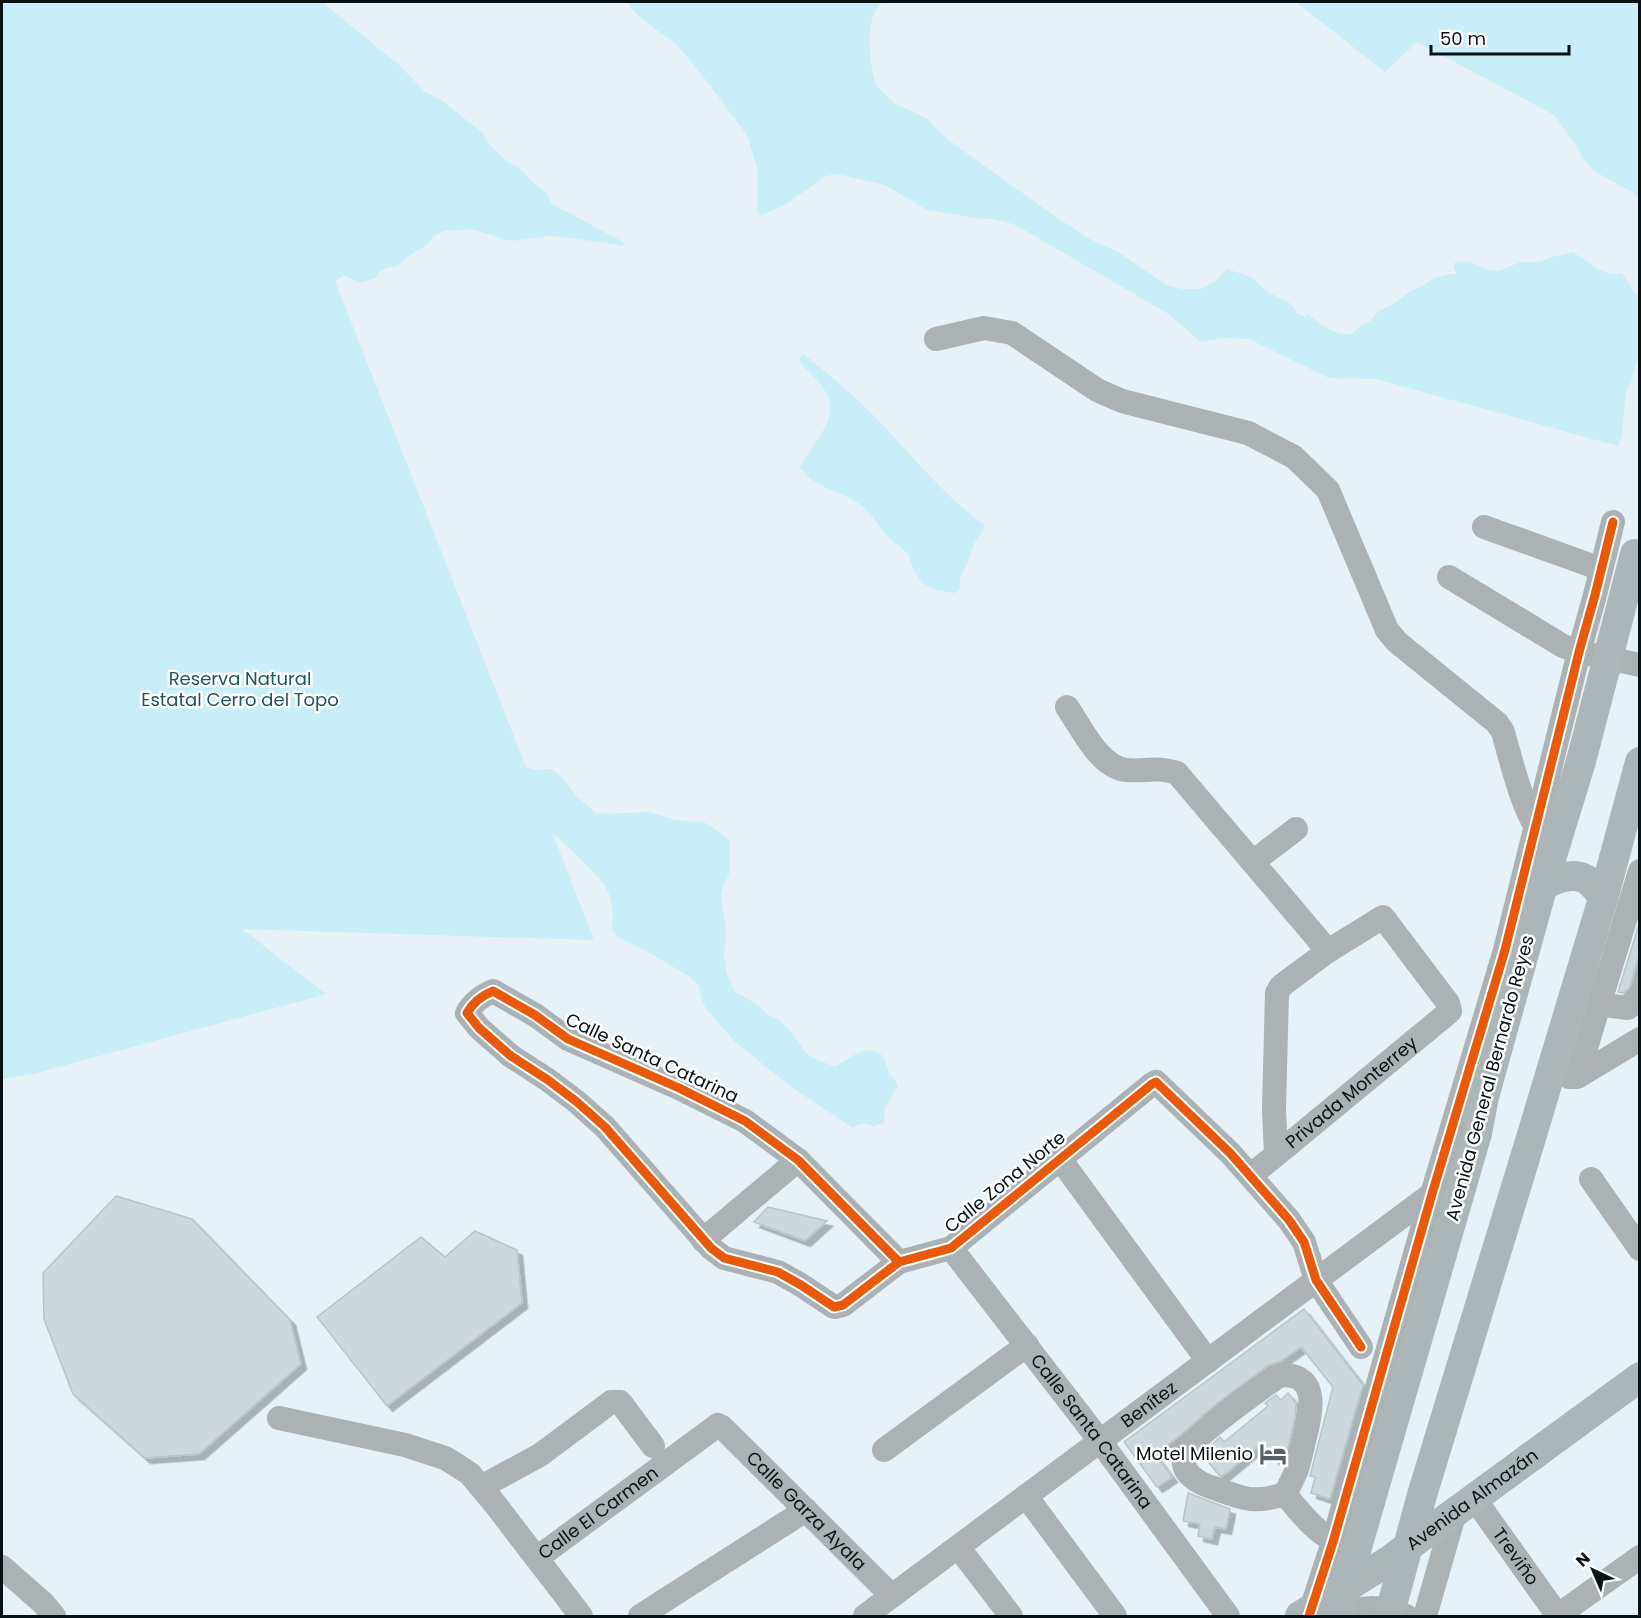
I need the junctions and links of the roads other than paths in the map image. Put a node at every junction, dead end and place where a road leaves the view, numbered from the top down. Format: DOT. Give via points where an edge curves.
graph roads {
  1 [pos="936,339"];
  2 [pos="1613,522"];
  3 [pos="1484,527"];
  4 [pos="1637,547"];
  5 [pos="1601,569"];
  6 [pos="1449,577"];
  7 [pos="1579,652"];
  8 [pos="1640,665"];
  9 [pos="1067,707"];
  10 [pos="1640,762"];
  11 [pos="1296,829"];
  12 [pos="1546,836"];
  13 [pos="1253,862"];
  14 [pos="1640,871"];
  15 [pos="1543,885"];
  16 [pos="1603,899"];
  17 [pos="1328,951"];
  18 [pos="1514,953"];
  19 [pos="1640,997"];
  20 [pos="1600,1003"];
  21 [pos="1640,1039"];
  22 [pos="1563,1078"];
  23 [pos="1276,1155"];
  24 [pos="1060,1159"];
  25 [pos="798,1160"];
  26 [pos="1251,1175"];
  27 [pos="1591,1179"];
  28 [pos="1432,1194"];
  29 [pos="703,1240"];
  30 [pos="951,1248"];
  31 [pos="1640,1249"];
  32 [pos="899,1262"];
  33 [pos="1316,1281"];
  34 [pos="834,1307"];
  35 [pos="1027,1345"];
  36 [pos="1360,1347"];
  37 [pos="1208,1361"];
  38 [pos="1640,1377"];
  39 [pos="279,1418"];
  40 [pos="719,1425"];
  41 [pos="1100,1441"];
  42 [pos="654,1446"];
  43 [pos="884,1450"];
  44 [pos="481,1486"];
  45 [pos="1285,1494"];
  46 [pos="1026,1496"];
  47 [pos="1464,1505"];
  48 [pos="806,1510"];
  49 [pos="1333,1542"];
  50 [pos="958,1547"];
  51 [pos="1640,1557"];
  52 [pos="537,1558"];
  53 [pos="1387,1562"];
  54 [pos="2,1567"];
  55 [pos="892,1596"];
  56 [pos="1318,1615"];
  57 [pos="1558,1616"];
  58 [pos="54,1617"];
  59 [pos="581,1617"];
  60 [pos="640,1617"];
  61 [pos="865,1617"];
  62 [pos="1011,1617"];
  63 [pos="1115,1617"];
  64 [pos="1228,1617"];
  65 [pos="1389,1617"];
  66 [pos="1406,1617"];
  67 [pos="1425,1617"];
  1 -- 12 [label="street" via="984,328 1012,333 1097,390 1122,401 1248,433 1294,457 1328,490 1388,630 1397,642 1503,732 1524,802"];
  2 -- 5 [label="street"];
  3 -- 5 [label="street"];
  4 -- 12 [label="main road, Avenida General Bernardo Reyes, bridge" via="1581,761"];
  5 -- 7 [label="street"];
  6 -- 7 [label="street"];
  7 -- 8 [label="street"];
  7 -- 12 [label="street"];
  9 -- 13 [label="street" via="1109,763 1125,770 1154,768 1177,773"];
  10 -- 16 [label="main road"];
  11 -- 13 [label="street"];
  12 -- 15 [label="main road, Avenida General Bernardo Reyes"];
  12 -- 18 [label="street"];
  13 -- 17 [label="street"];
  14 -- 20 [label="street"];
  15 -- 16 [label="main road" via="1568,875 1579,876 1590,881"];
  15 -- 18 [label="main road, Avenida General Bernardo Reyes"];
  16 -- 22 [label="main road"];
  17 -- 23 [label="street" via="1277,993"];
  17 -- 23 [label="street, Privada Monterrey" via="1383,916 1450,1009"];
  18 -- 28 [label="street"];
  18 -- 56 [label="main road, Avenida General Bernardo Reyes, bridge" via="1477,1133"];
  19 -- 20 [label="street" via="1628,1008"];
  20 -- 22 [label="street"];
  21 -- 22 [label="street"];
  22 -- 65 [label="main road, bridge" via="1524,1161"];
  23 -- 26 [label="street, Privada Monterrey"];
  24 -- 26 [label="street, Calle Zona Norte" via="1156,1082"];
  24 -- 30 [label="street, Calle Zona Norte"];
  24 -- 37 [label="street"];
  25 -- 29 [label="street"];
  25 -- 29 [label="street, Calle Santa Catarina" via="745,1120 568,1039 493,991 478,998 467,1013 479,1028 511,1056 577,1102"];
  25 -- 32 [label="street"];
  26 -- 33 [label="street" via="1298,1231"];
  27 -- 31 [label="street"];
  28 -- 33 [label="street, Benítez"];
  28 -- 49 [label="street"];
  29 -- 34 [label="street, Calle Santa Catarina" via="724,1258 778,1272"];
  30 -- 32 [label="street, Calle Zona Norte"];
  30 -- 35 [label="street, Calle Santa Catarina"];
  32 -- 34 [label="street, Calle Zona Norte" via="843,1305"];
  33 -- 36 [label="street"];
  33 -- 37 [label="street, Benítez"];
  35 -- 41 [label="street, Calle Santa Catarina"];
  35 -- 43 [label="street"];
  37 -- 41 [label="street, Benítez"];
  38 -- 47 [label="main road, Avenida Almazán"];
  39 -- 44 [label="street" via="424,1450 458,1466"];
  40 -- 48 [label="street, Calle Garza Ayala"];
  40 -- 52 [label="street, Calle El Carmen"];
  41 -- 46 [label="street, Benítez"];
  41 -- 64 [label="street, Calle Santa Catarina"];
  42 -- 44 [label="street" via="620,1402 612,1402 540,1455"];
  44 -- 52 [label="street"];
  45 -- 45 [label="street" via="1297,1470 1311,1409 1303,1380 1289,1375 1277,1377 1207,1430 1189,1448 1184,1461 1198,1483 1246,1500"];
  45 -- 49 [label="street" via="1304,1518"];
  46 -- 50 [label="street, Benítez"];
  46 -- 63 [label="street"];
  47 -- 53 [label="main road, Avenida Almazán"];
  47 -- 57 [label="street, Treviño"];
  47 -- 67 [label="street"];
  48 -- 55 [label="street, Calle Garza Ayala"];
  48 -- 60 [label="street"];
  49 -- 53 [label="street"];
  49 -- 56 [label="street"];
  50 -- 55 [label="street, Benítez"];
  50 -- 62 [label="street"];
  51 -- 57 [label="street"];
  52 -- 59 [label="street, Calle El Carmen"];
  53 -- 56 [label="main road, Avenida Almazán"];
  54 -- 58 [label="street"];
  55 -- 61 [label="street, Benítez"];
  56 -- 66 [label="street" via="1378,1608"];
}
